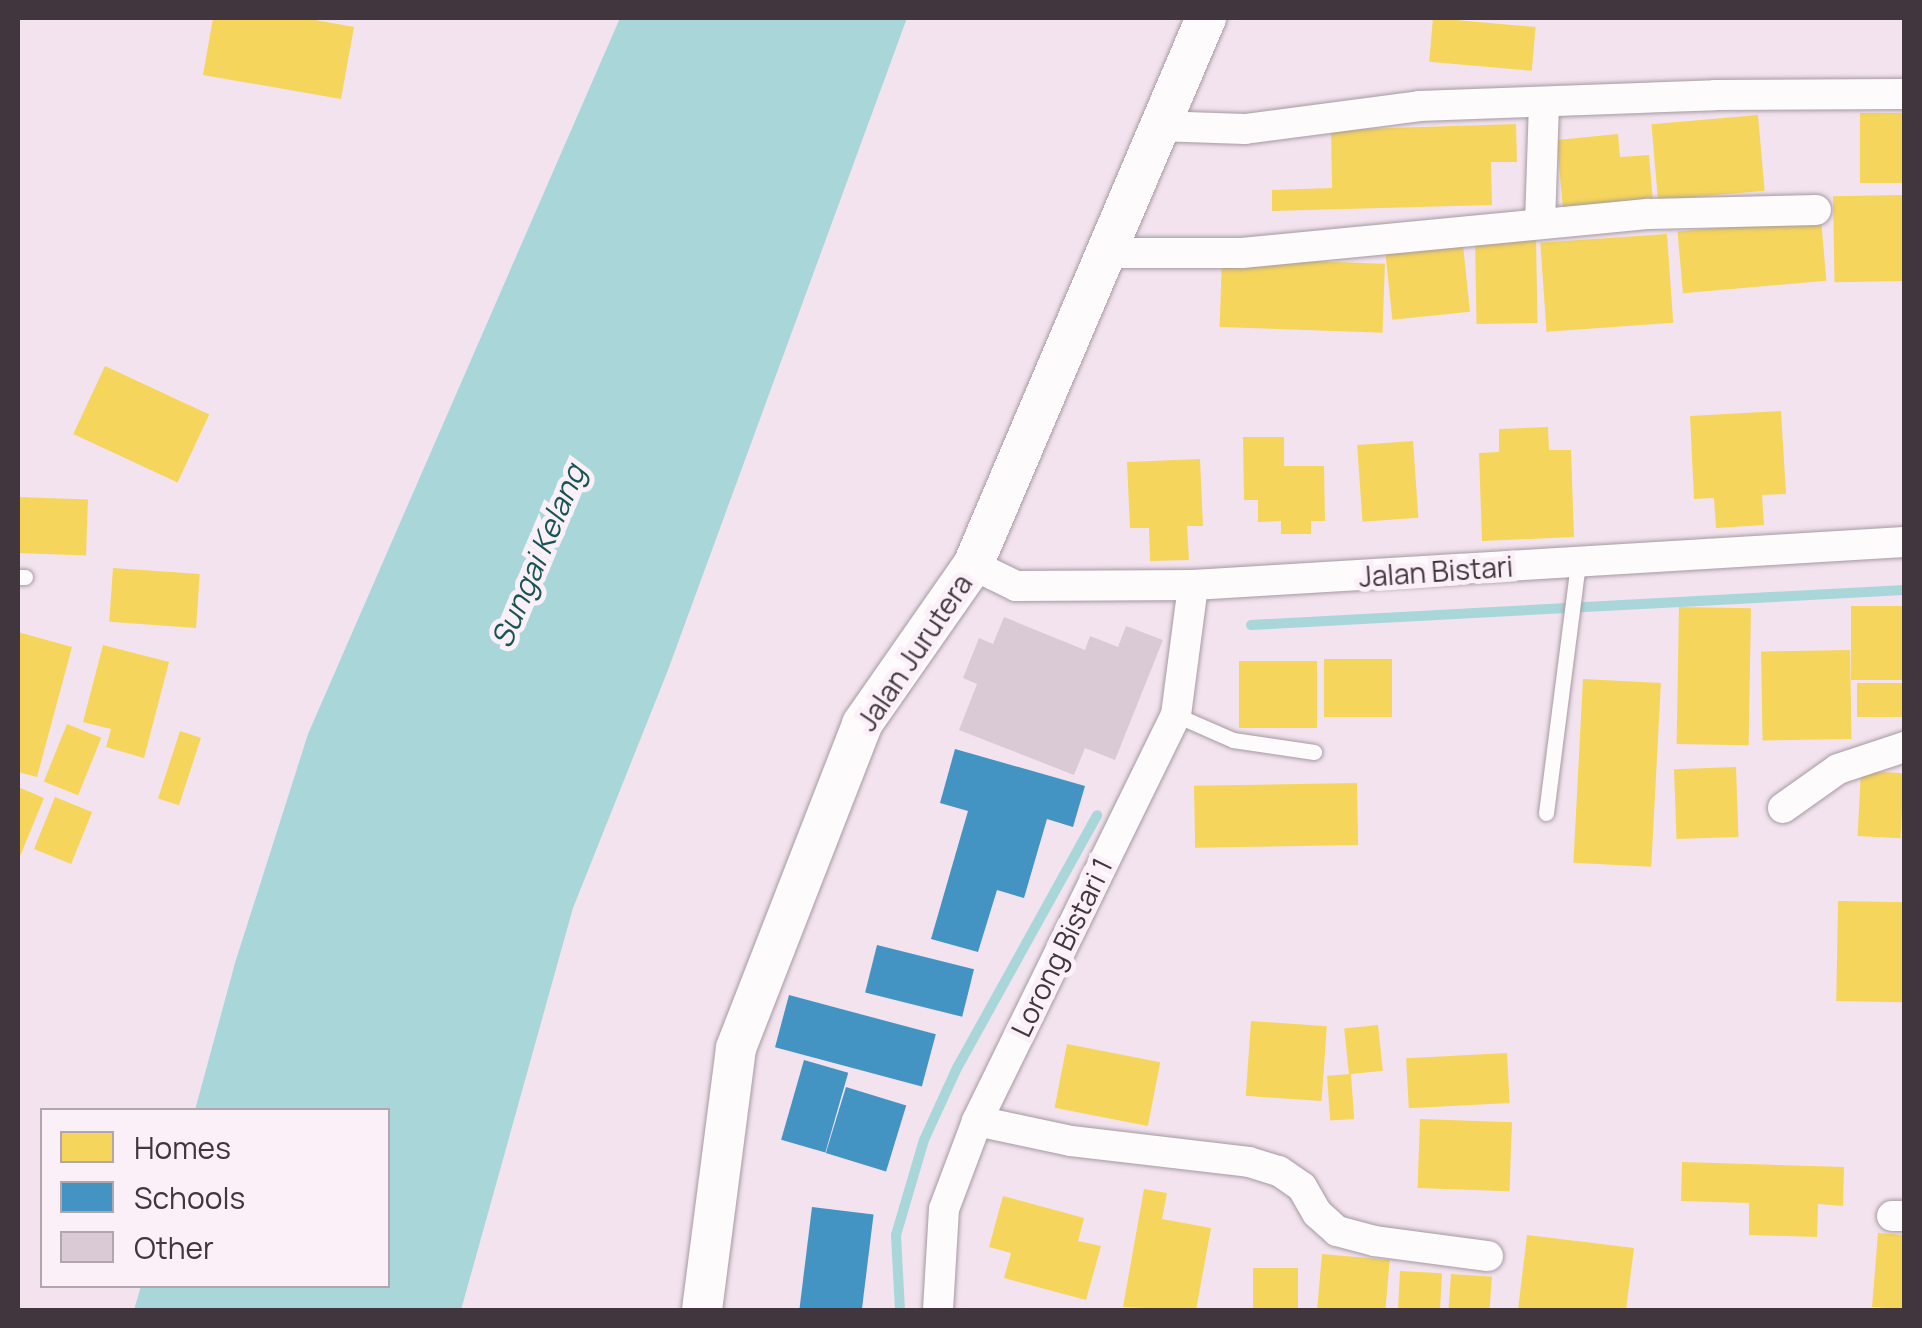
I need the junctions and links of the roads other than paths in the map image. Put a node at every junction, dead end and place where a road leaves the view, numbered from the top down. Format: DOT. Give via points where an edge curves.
graph roads {
  1 [pos="1206,18"];
  2 [pos="1904,94"];
  3 [pos="1544,104"];
  4 [pos="1157,126"];
  5 [pos="1816,210"];
  6 [pos="1540,224"];
  7 [pos="1102,254"];
  8 [pos="1904,542"];
  9 [pos="972,565"];
  10 [pos="1576,574"];
  11 [pos="1193,585"];
  12 [pos="1176,715"];
  13 [pos="1904,747"];
  14 [pos="1314,752"];
  15 [pos="1783,808"];
  16 [pos="1546,813"];
  17 [pos="977,1120"];
  18 [pos="1488,1256"];
  19 [pos="702,1310"];
  20 [pos="938,1310"];
  1 -- 4 [label="street, Jalan Jurutera"];
  2 -- 3 [label="street"];
  3 -- 4 [label="street" via="1420,106 1245,129"];
  3 -- 6 [label="street"];
  4 -- 7 [label="street, Jalan Jurutera"];
  5 -- 6 [label="street"];
  6 -- 7 [label="street" via="1242,253"];
  7 -- 9 [label="street, Jalan Jurutera"];
  8 -- 10 [label="street, Jalan Bistari"];
  9 -- 11 [label="street, Jalan Bistari" via="1016,586"];
  9 -- 19 [label="street, Jalan Jurutera" via="862,724 736,1048"];
  10 -- 11 [label="street, Jalan Bistari"];
  10 -- 16 [label="lane"];
  11 -- 12 [label="street, Lorong Bistari 1"];
  12 -- 14 [label="lane" via="1233,740"];
  12 -- 17 [label="street, Lorong Bistari 1"];
  13 -- 15 [label="street" via="1838,769"];
  17 -- 18 [label="street" via="1071,1141 1279,1170 1337,1231"];
  17 -- 20 [label="street, Lorong Bistari 1" via="944,1209"];
}
